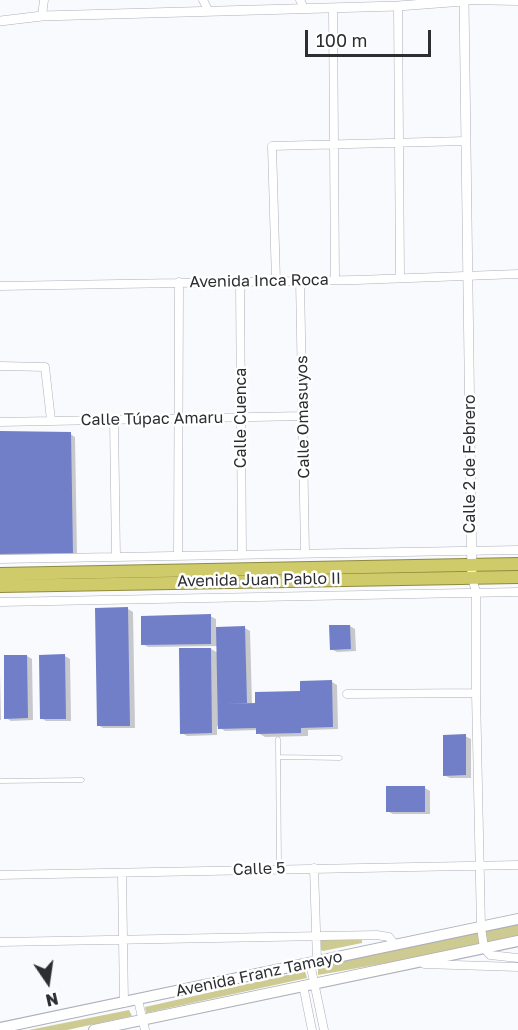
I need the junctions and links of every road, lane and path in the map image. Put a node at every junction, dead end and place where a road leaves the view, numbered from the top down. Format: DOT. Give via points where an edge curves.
graph roads {
  1 [pos="44,0"];
  2 [pos="203,0"];
  3 [pos="464,0"];
  4 [pos="518,1"];
  5 [pos="302,4"];
  6 [pos="398,6"];
  7 [pos="333,8"];
  8 [pos="208,10"];
  9 [pos="42,16"];
  10 [pos="0,21"];
  11 [pos="466,141"];
  12 [pos="334,143"];
  13 [pos="400,143"];
  14 [pos="518,274"];
  15 [pos="469,276"];
  16 [pos="400,278"];
  17 [pos="300,280"];
  18 [pos="335,280"];
  19 [pos="276,281"];
  20 [pos="179,282"];
  21 [pos="240,282"];
  22 [pos="0,286"];
  23 [pos="0,366"];
  24 [pos="304,416"];
  25 [pos="178,418"];
  26 [pos="242,418"];
  27 [pos="51,420"];
  28 [pos="114,420"];
  29 [pos="0,422"];
  30 [pos="518,550"];
  31 [pos="470,551"];
  32 [pos="305,554"];
  33 [pos="242,555"];
  34 [pos="178,556"];
  35 [pos="116,557"];
  36 [pos="0,559"];
  37 [pos="518,564"];
  38 [pos="472,571"];
  39 [pos="0,574"];
  40 [pos="518,578"];
  41 [pos="0,586"];
  42 [pos="476,592"];
  43 [pos="518,592"];
  44 [pos="0,602"];
  45 [pos="476,693"];
  46 [pos="347,694"];
  47 [pos="278,739"];
  48 [pos="278,757"];
  49 [pos="340,758"];
  50 [pos="82,780"];
  51 [pos="0,781"];
  52 [pos="481,865"];
  53 [pos="518,865"];
  54 [pos="314,868"];
  55 [pos="279,869"];
  56 [pos="122,874"];
  57 [pos="0,875"];
  58 [pos="518,919"];
  59 [pos="481,927"];
  60 [pos="316,934"];
  61 [pos="122,939"];
  62 [pos="518,941"];
  63 [pos="0,942"];
  64 [pos="395,945"];
  65 [pos="484,948"];
  66 [pos="518,958"];
  67 [pos="313,962"];
  68 [pos="405,963"];
  69 [pos="518,967"];
  70 [pos="309,984"];
  71 [pos="138,1000"];
  72 [pos="124,1003"];
  73 [pos="144,1025"];
  74 [pos="0,1028"];
  75 [pos="93,1030"];
  76 [pos="312,1030"];
  77 [pos="324,1030"];
  1 -- 9 [label="street"];
  2 -- 8 [label="street"];
  3 -- 4 [label="street"];
  3 -- 6 [label="street"];
  3 -- 11 [label="street, Calle 2 de Febrero"];
  5 -- 7 [label="street"];
  5 -- 8 [label="street"];
  6 -- 7 [label="street"];
  6 -- 13 [label="street"];
  7 -- 12 [label="street"];
  8 -- 9 [label="street"];
  9 -- 10 [label="street"];
  11 -- 13 [label="street"];
  11 -- 15 [label="street, Calle 2 de Febrero"];
  12 -- 13 [label="street"];
  12 -- 18 [label="street"];
  12 -- 19 [label="street" via="272,146"];
  13 -- 16 [label="street"];
  14 -- 15 [label="street, Avenida Inca Roca"];
  15 -- 16 [label="street, Avenida Inca Roca"];
  15 -- 31 [label="street, Calle 2 de Febrero"];
  16 -- 18 [label="street, Avenida Inca Roca"];
  17 -- 18 [label="street, Avenida Inca Roca"];
  17 -- 19 [label="street, Avenida Inca Roca"];
  17 -- 24 [label="street, Calle Omasuyos"];
  19 -- 21 [label="street, Avenida Inca Roca"];
  20 -- 21 [label="street, Avenida Inca Roca"];
  20 -- 22 [label="street, Avenida Inca Roca"];
  20 -- 25 [label="street"];
  21 -- 26 [label="street, Calle Cuenca"];
  23 -- 27 [label="street" via="45,367"];
  24 -- 26 [label="street, Calle Túpac Amaru"];
  24 -- 32 [label="street, Calle Omasuyos"];
  25 -- 26 [label="street, Calle Túpac Amaru"];
  25 -- 28 [label="street, Calle Túpac Amaru"];
  25 -- 34 [label="street"];
  26 -- 33 [label="street, Calle Cuenca"];
  27 -- 28 [label="street, Calle Túpac Amaru"];
  27 -- 29 [label="street, Calle Túpac Amaru"];
  28 -- 35 [label="street"];
  30 -- 31 [label="street, Avenida Juan Pablo II"];
  31 -- 32 [label="street, Avenida Juan Pablo II"];
  31 -- 38 [label="street, Calle 2 de Febrero"];
  32 -- 33 [label="street, Avenida Juan Pablo II"];
  33 -- 34 [label="street, Avenida Juan Pablo II"];
  34 -- 35 [label="street, Avenida Juan Pablo II"];
  35 -- 36 [label="street, Avenida Juan Pablo II"];
  37 -- 38 [label="highway, Avenida Juan Pablo II"];
  38 -- 39 [label="highway, Avenida Juan Pablo II"];
  38 -- 40 [label="highway, Avenida Juan Pablo II"];
  38 -- 41 [label="highway, Avenida Juan Pablo II"];
  38 -- 42 [label="street, Calle 2 de Febrero"];
  42 -- 43 [label="street, Avenida Juan Pablo II"];
  42 -- 44 [label="street, Avenida Juan Pablo II"];
  42 -- 45 [label="street, Calle 2 de Febrero"];
  45 -- 46 [label="street"];
  45 -- 52 [label="street, Calle 2 de Febrero"];
  47 -- 48 [label="lane"];
  48 -- 49 [label="lane"];
  48 -- 55 [label="lane"];
  50 -- 51 [label="lane"];
  52 -- 53 [label="street, Calle 5"];
  52 -- 54 [label="street, Calle 5"];
  52 -- 59 [label="street, Calle 2 de Febrero"];
  54 -- 55 [label="street, Calle 5"];
  54 -- 60 [label="street"];
  55 -- 56 [label="street, Calle 5"];
  56 -- 57 [label="street, Calle 5"];
  56 -- 61 [label="street"];
  58 -- 59 [label="main road, Avenida Franz Tamayo"];
  59 -- 64 [label="main road, Avenida Franz Tamayo"];
  59 -- 65 [label="street, Calle 2 de Febrero"];
  60 -- 61 [label="street"];
  60 -- 64 [label="street" via="377,935 389,937"];
  60 -- 67 [label="street"];
  61 -- 63 [label="street"];
  61 -- 72 [label="street"];
  62 -- 65 [label="main road, Avenida Franz Tamayo"];
  64 -- 67 [label="main road, Avenida Franz Tamayo"];
  65 -- 66 [label="street" via="490,955"];
  65 -- 68 [label="main road, Avenida Franz Tamayo"];
  67 -- 70 [label="street"];
  67 -- 71 [label="main road, Avenida Franz Tamayo"];
  68 -- 69 [label="street"];
  68 -- 70 [label="main road, Avenida Franz Tamayo"];
  70 -- 73 [label="main road, Avenida Franz Tamayo"];
  70 -- 76 [label="street"];
  70 -- 77 [label="street"];
  71 -- 72 [label="main road, Avenida Franz Tamayo"];
  71 -- 73 [label="street"];
  72 -- 74 [label="main road, Avenida Franz Tamayo"];
  73 -- 75 [label="main road, Avenida Franz Tamayo"];
}
